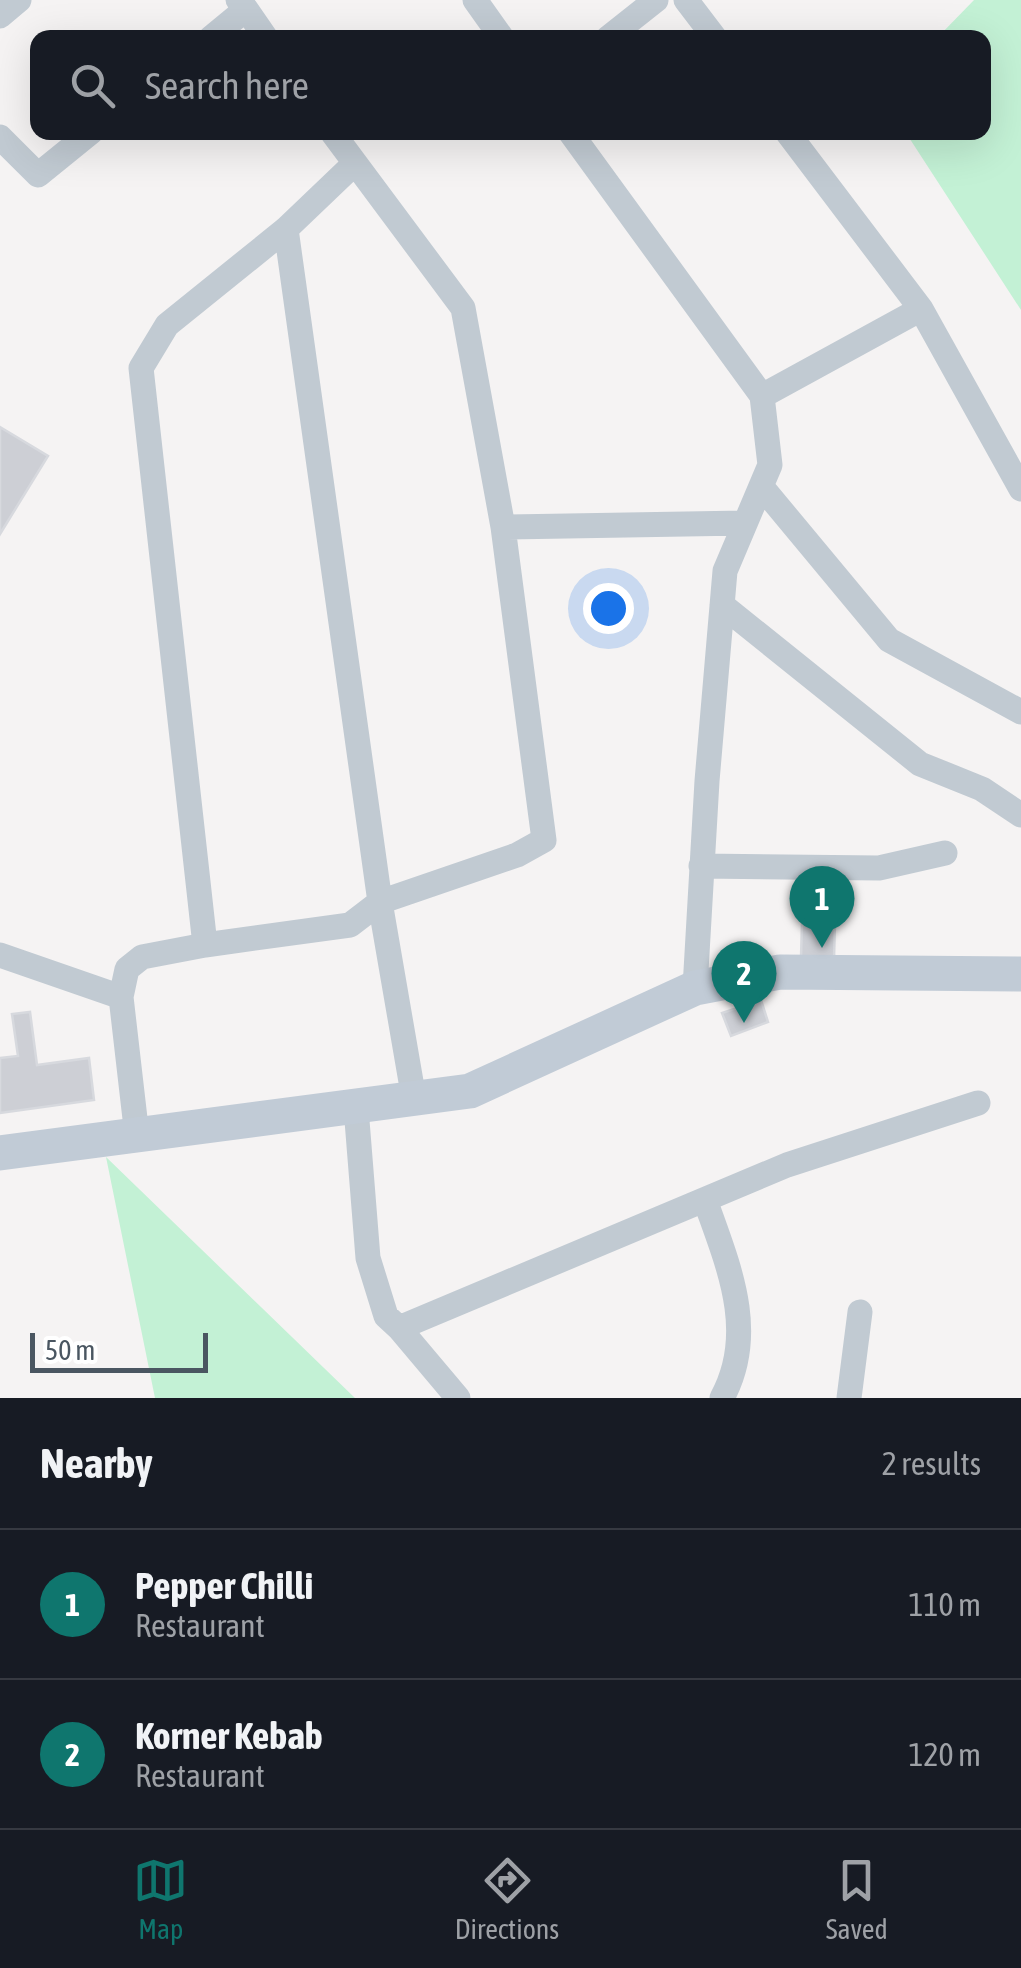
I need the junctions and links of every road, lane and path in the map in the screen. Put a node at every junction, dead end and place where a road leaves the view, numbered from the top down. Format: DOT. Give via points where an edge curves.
graph roads {
  1 [pos="19,0"];
  2 [pos="475,0"];
  3 [pos="656,0"];
  4 [pos="686,0"];
  5 [pos="242,5"];
  6 [pos="0,16"];
  7 [pos="219,30"];
  8 [pos="260,30"];
  9 [pos="496,30"];
  10 [pos="618,30"];
  11 [pos="708,30"];
  12 [pos="0,137"];
  13 [pos="82,140"];
  14 [pos="338,140"];
  15 [pos="576,140"];
  16 [pos="793,140"];
  17 [pos="354,164"];
  18 [pos="286,229"];
  19 [pos="920,309"];
  20 [pos="762,396"];
  21 [pos="761,486"];
  22 [pos="1021,489"];
  23 [pos="745,523"];
  24 [pos="504,527"];
  25 [pos="722,605"];
  26 [pos="1021,712"];
  27 [pos="1021,815"];
  28 [pos="945,853"];
  29 [pos="700,866"];
  30 [pos="380,902"];
  31 [pos="205,944"];
  32 [pos="0,955"];
  33 [pos="1021,974"];
  34 [pos="694,988"];
  35 [pos="121,997"];
  36 [pos="414,1100"];
  37 [pos="978,1103"];
  38 [pos="356,1108"];
  39 [pos="138,1136"];
  40 [pos="0,1154"];
  41 [pos="705,1200"];
  42 [pos="860,1312"];
  43 [pos="399,1328"];
  44 [pos="458,1398"];
  45 [pos="722,1398"];
  46 [pos="848,1398"];
  1 -- 6 [label="street"];
  2 -- 9 [label="street"];
  3 -- 10 [label="street"];
  4 -- 11 [label="street"];
  5 -- 7 [label="street"];
  5 -- 8 [label="street"];
  12 -- 13 [label="street" via="38,175"];
  14 -- 17 [label="street"];
  15 -- 20 [label="street"];
  16 -- 19 [label="street"];
  17 -- 18 [label="street"];
  17 -- 24 [label="street" via="463,308"];
  18 -- 30 [label="street"];
  18 -- 31 [label="street" via="167,325 141,368"];
  19 -- 20 [label="street"];
  19 -- 22 [label="street"];
  20 -- 21 [label="street" via="770,465"];
  21 -- 23 [label="street"];
  21 -- 26 [label="street" via="889,640"];
  23 -- 24 [label="street"];
  23 -- 25 [label="street" via="725,571"];
  24 -- 30 [label="street" via="544,840"];
  25 -- 27 [label="street" via="920,764 982,789"];
  25 -- 29 [label="street"];
  28 -- 29 [label="street" via="879,868"];
  29 -- 34 [label="street"];
  30 -- 31 [label="street" via="350,925"];
  30 -- 36 [label="street"];
  31 -- 35 [label="street" via="142,957 127,969"];
  32 -- 35 [label="street"];
  33 -- 34 [label="main road" via="780,972"];
  34 -- 36 [label="main road" via="470,1091"];
  35 -- 39 [label="street"];
  36 -- 38 [label="main road"];
  37 -- 41 [label="street" via="788,1165"];
  38 -- 39 [label="main road"];
  38 -- 43 [label="street" via="368,1258 386,1316"];
  39 -- 40 [label="main road"];
  41 -- 43 [label="street"];
  41 -- 45 [label="street" via="741,1321 734,1376"];
  42 -- 46 [label="street"];
  43 -- 44 [label="street"];
}
